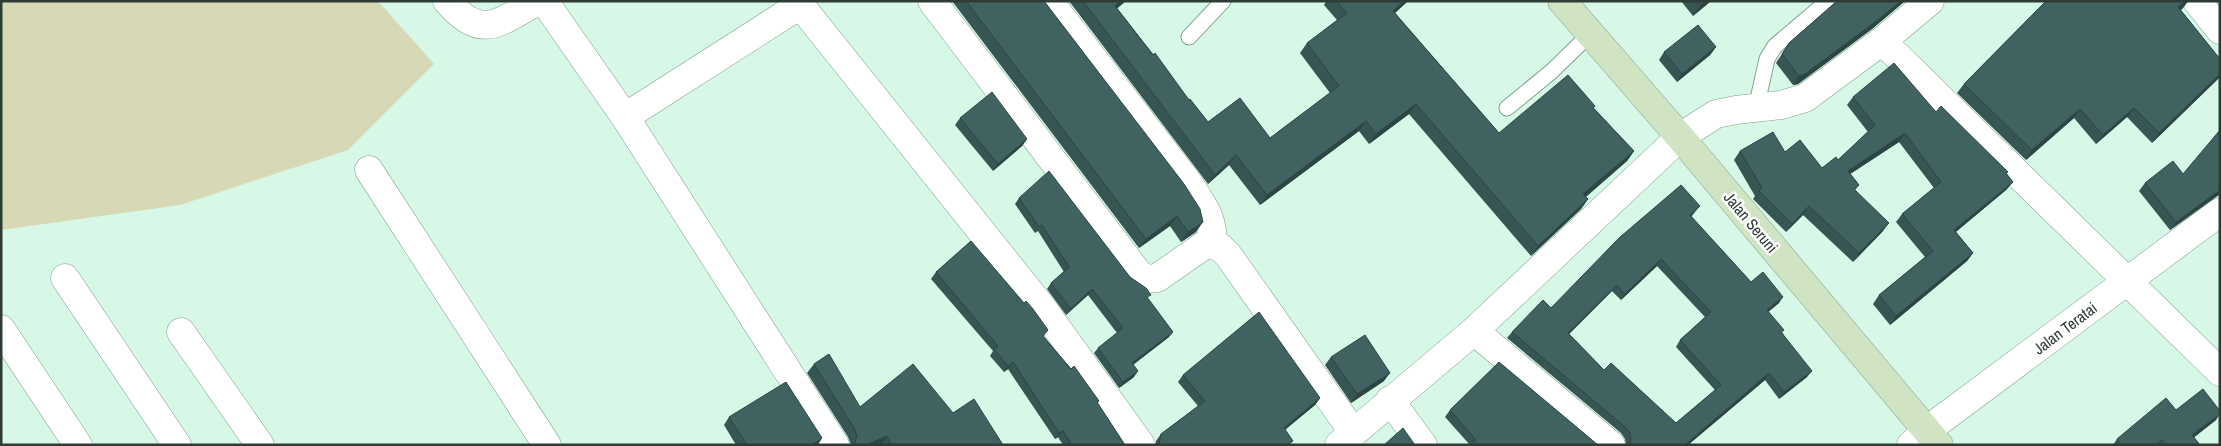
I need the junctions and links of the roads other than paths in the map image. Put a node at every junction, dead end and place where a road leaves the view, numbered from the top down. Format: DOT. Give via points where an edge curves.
graph roads {
  1 [pos="447,1"];
  2 [pos="538,1"];
  3 [pos="544,1"];
  4 [pos="932,1"];
  5 [pos="1049,1"];
  6 [pos="1223,1"];
  7 [pos="1562,1"];
  8 [pos="1828,1"];
  9 [pos="1930,1"];
  10 [pos="2197,1"];
  11 [pos="798,3"];
  12 [pos="2220,30"];
  13 [pos="1590,34"];
  14 [pos="1189,37"];
  15 [pos="1882,41"];
  16 [pos="1507,108"];
  17 [pos="1756,108"];
  18 [pos="625,117"];
  19 [pos="1680,137"];
  20 [pos="369,170"];
  21 [pos="2220,212"];
  22 [pos="1213,245"];
  23 [pos="65,278"];
  24 [pos="2128,281"];
  25 [pos="1,329"];
  26 [pos="1474,331"];
  27 [pos="181,332"];
  28 [pos="2220,372"];
  29 [pos="1390,400"];
  30 [pos="1346,438"];
  31 [pos="1926,440"];
  32 [pos="78,445"];
  33 [pos="177,445"];
  34 [pos="260,445"];
  35 [pos="547,445"];
  36 [pos="834,445"];
  37 [pos="1141,445"];
  38 [pos="1423,445"];
  39 [pos="1611,445"];
  1 -- 2 [label="street" via="464,18 480,26 496,24"];
  3 -- 18 [label="street"];
  4 -- 22 [label="street" via="1138,273 1145,279 1156,278 1206,244"];
  5 -- 22 [label="street" via="1190,185 1209,216"];
  6 -- 14 [label="lane"];
  7 -- 13 [label="main road, Jalan Seruni"];
  8 -- 17 [label="lane" via="1775,46 1767,59"];
  9 -- 15 [label="street"];
  10 -- 12 [label="street"];
  11 -- 18 [label="street"];
  11 -- 37 [label="street" via="1041,306"];
  13 -- 16 [label="lane"];
  13 -- 19 [label="main road, Jalan Seruni"];
  15 -- 17 [label="street" via="1805,98"];
  15 -- 24 [label="street"];
  17 -- 19 [label="street" via="1716,114"];
  18 -- 36 [label="street"];
  19 -- 26 [label="street"];
  19 -- 31 [label="main road, Jalan Seruni"];
  20 -- 35 [label="street"];
  21 -- 24 [label="street, Jalan Teratai"];
  22 -- 30 [label="street" via="1228,255"];
  23 -- 33 [label="street"];
  24 -- 28 [label="street"];
  24 -- 31 [label="street, Jalan Teratai"];
  25 -- 32 [label="street"];
  26 -- 29 [label="street"];
  26 -- 39 [label="street"];
  27 -- 34 [label="street"];
  29 -- 30 [label="street"];
  29 -- 38 [label="street"];
}
